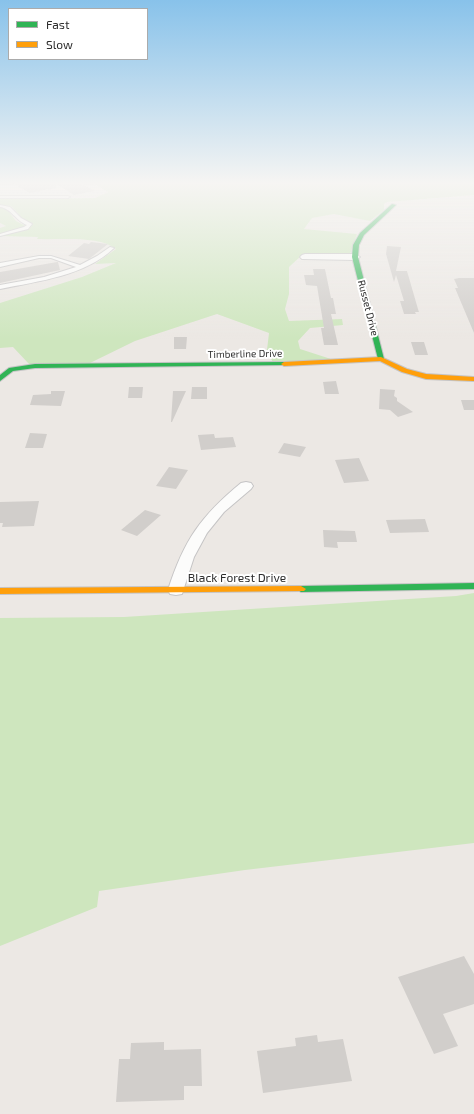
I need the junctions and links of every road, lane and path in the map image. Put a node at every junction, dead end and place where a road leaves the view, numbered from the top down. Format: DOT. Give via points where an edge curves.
graph roads {
  1 [pos="361,235"];
  2 [pos="112,248"];
  3 [pos="305,257"];
  4 [pos="355,257"];
  5 [pos="0,265"];
  6 [pos="82,267"];
  7 [pos="0,287"];
  8 [pos="381,359"];
  9 [pos="0,379"];
  10 [pos="474,379"];
  11 [pos="246,486"];
  12 [pos="474,586"];
  13 [pos="176,590"];
  14 [pos="0,591"];
  1 -- 4 [label="street, Russet Drive" via="356,244"];
  2 -- 6 [label="lane" via="100,258"];
  3 -- 4 [label="street"];
  4 -- 8 [label="street, Russet Drive"];
  5 -- 6 [label="lane" via="51,257"];
  6 -- 7 [label="lane" via="64,274"];
  8 -- 9 [label="street, Timberline Drive" via="283,365 35,366 12,368 4,372"];
  8 -- 10 [label="street" via="398,370 417,376"];
  11 -- 13 [label="street" via="222,506 198,533 184,562"];
  12 -- 13 [label="street, Black Forest Drive"];
  13 -- 14 [label="street, Black Forest Drive"];
}
